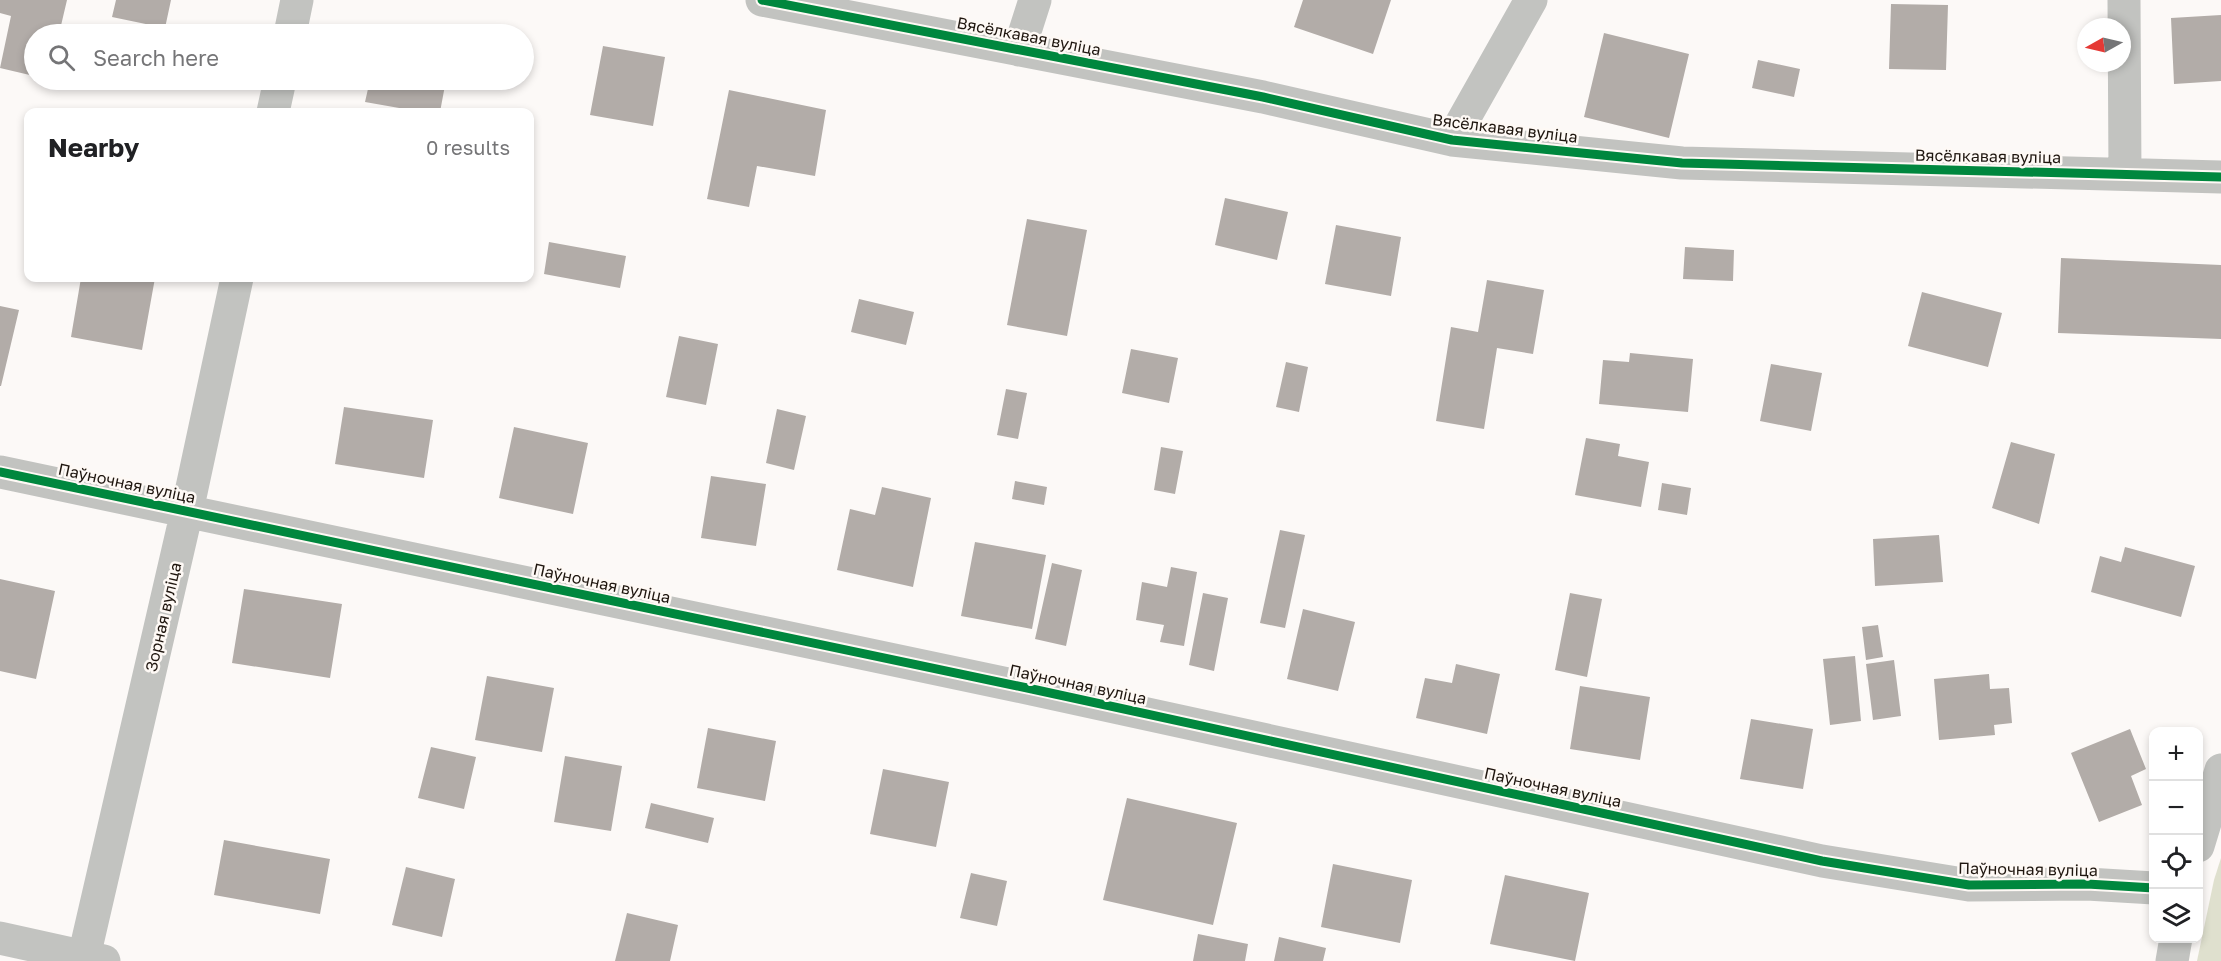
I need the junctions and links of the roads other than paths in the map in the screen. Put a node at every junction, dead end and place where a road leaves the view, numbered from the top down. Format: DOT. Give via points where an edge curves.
graph roads {
  1 [pos="297,0"];
  2 [pos="762,0"];
  3 [pos="1035,0"];
  4 [pos="1531,0"];
  5 [pos="2124,0"];
  6 [pos="292,24"];
  7 [pos="1019,50"];
  8 [pos="278,90"];
  9 [pos="274,108"];
  10 [pos="1452,140"];
  11 [pos="2125,174"];
  12 [pos="2221,177"];
  13 [pos="236,282"];
  14 [pos="0,472"];
  15 [pos="187,511"];
  16 [pos="2221,770"];
  17 [pos="2202,835"];
  18 [pos="2149,888"];
  19 [pos="0,938"];
  20 [pos="2175,943"];
  21 [pos="91,959"];
  22 [pos="2172,961"];
  1 -- 6 [label="street"];
  2 -- 7 [label="street, Вясёлкавая вуліца"];
  3 -- 7 [label="street"];
  4 -- 10 [label="street"];
  5 -- 11 [label="street"];
  7 -- 10 [label="street, Вясёлкавая вуліца" via="1263,97"];
  8 -- 9 [label="street"];
  10 -- 11 [label="street, Вясёлкавая вуліца" via="1682,163"];
  11 -- 12 [label="street, Вясёлкавая вуліца"];
  13 -- 15 [label="street, Зорная вуліца"];
  14 -- 15 [label="street, Паўночная вуліца"];
  15 -- 18 [label="street, Паўночная вуліца" via="1822,861 1969,885"];
  15 -- 21 [label="street, Зорная вуліца"];
  16 -- 17 [label="street"];
  19 -- 21 [label="street"];
  20 -- 22 [label="street"];
}
